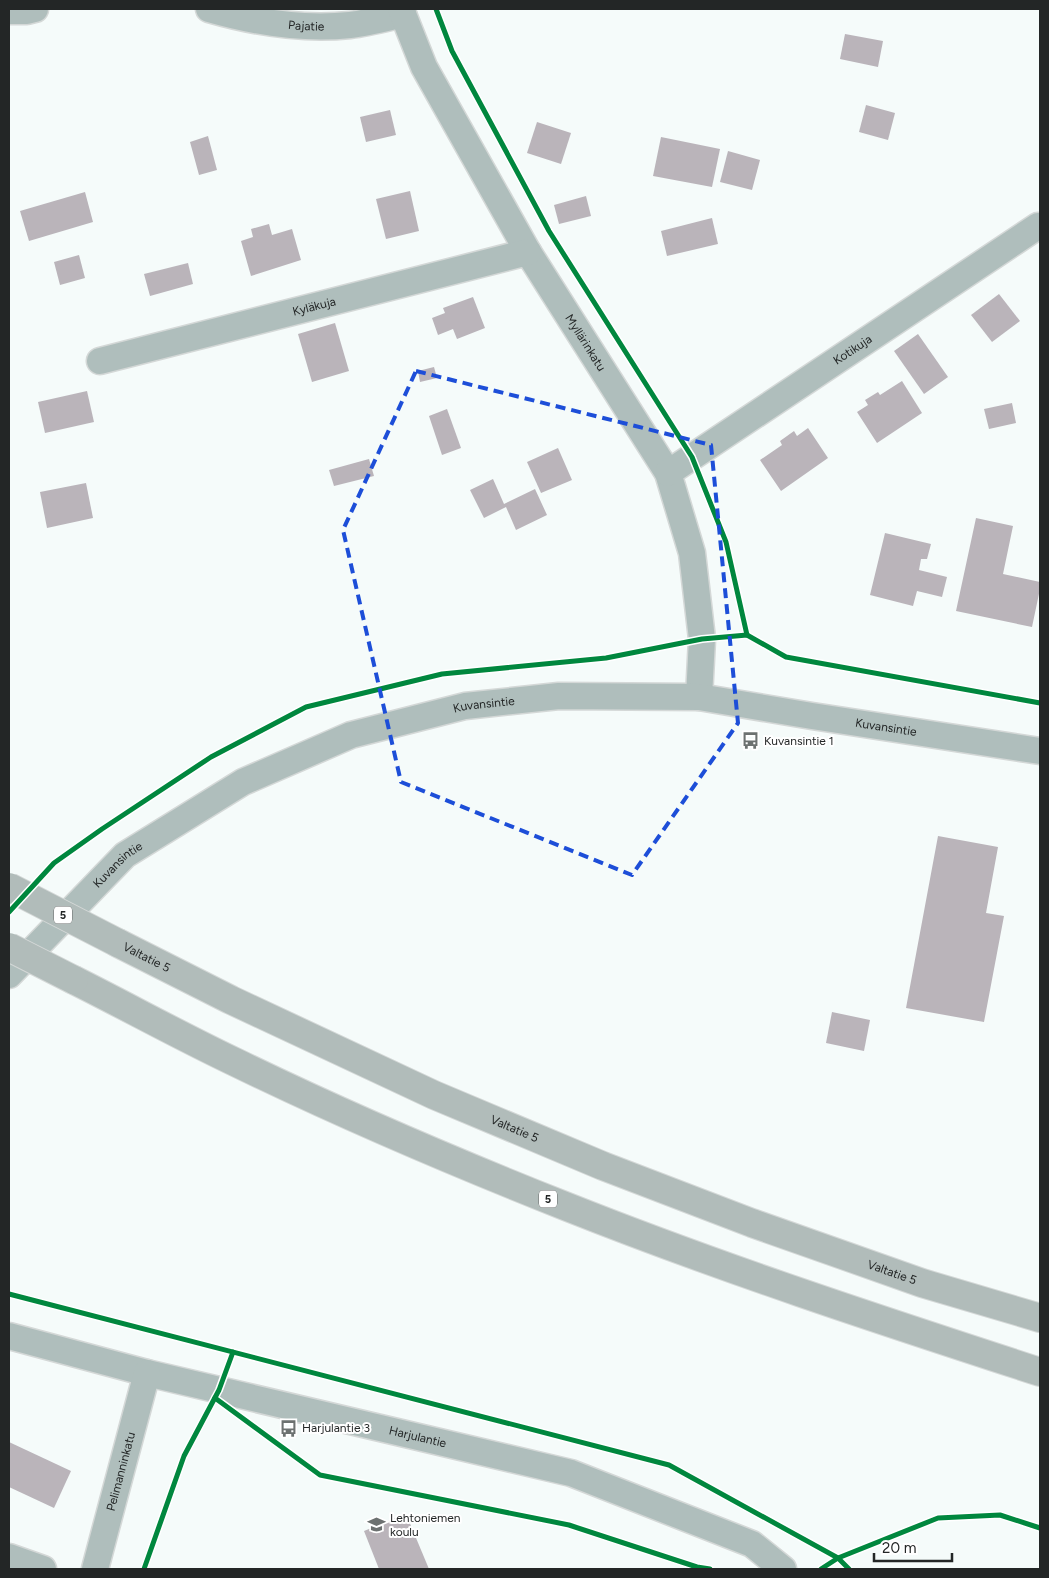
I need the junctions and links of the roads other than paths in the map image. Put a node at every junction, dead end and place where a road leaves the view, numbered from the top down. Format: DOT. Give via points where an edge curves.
graph roads {
  1 [pos="35,9"];
  2 [pos="209,9"];
  3 [pos="9,11"];
  4 [pos="402,12"];
  5 [pos="1038,226"];
  6 [pos="528,252"];
  7 [pos="100,361"];
  8 [pos="668,473"];
  9 [pos="699,697"];
  10 [pos="1040,751"];
  11 [pos="9,887"];
  12 [pos="9,946"];
  13 [pos="9,975"];
  14 [pos="1040,1318"];
  15 [pos="9,1336"];
  16 [pos="1040,1372"];
  17 [pos="147,1373"];
  18 [pos="9,1557"];
  19 [pos="43,1569"];
  20 [pos="95,1569"];
  21 [pos="783,1569"];
  1 -- 3 [label="street"];
  2 -- 4 [label="street, Pajatie" via="305,27 351,25"];
  4 -- 6 [label="street, Myllärinkatu" via="424,67"];
  5 -- 8 [label="street, Kotikuja"];
  6 -- 7 [label="street, Kyläkuja"];
  6 -- 8 [label="street, Myllärinkatu"];
  8 -- 9 [label="street, Myllärinkatu" via="692,553 702,639"];
  9 -- 10 [label="street, Kuvansintie"];
  9 -- 13 [label="street, Kuvansintie" via="559,696 465,706 351,735 244,782 125,855"];
  11 -- 14 [label="highway, Valtatie 5 / 5, bridge" via="231,1000 434,1095 603,1166 922,1283"];
  12 -- 16 [label="highway, 5, bridge" via="237,1063 412,1143 564,1206 873,1318"];
  15 -- 17 [label="street, Harjulantie"];
  17 -- 20 [label="street, Pelimanninkatu"];
  17 -- 21 [label="street, Harjulantie" via="571,1473 752,1544"];
  18 -- 19 [label="street"];
}
